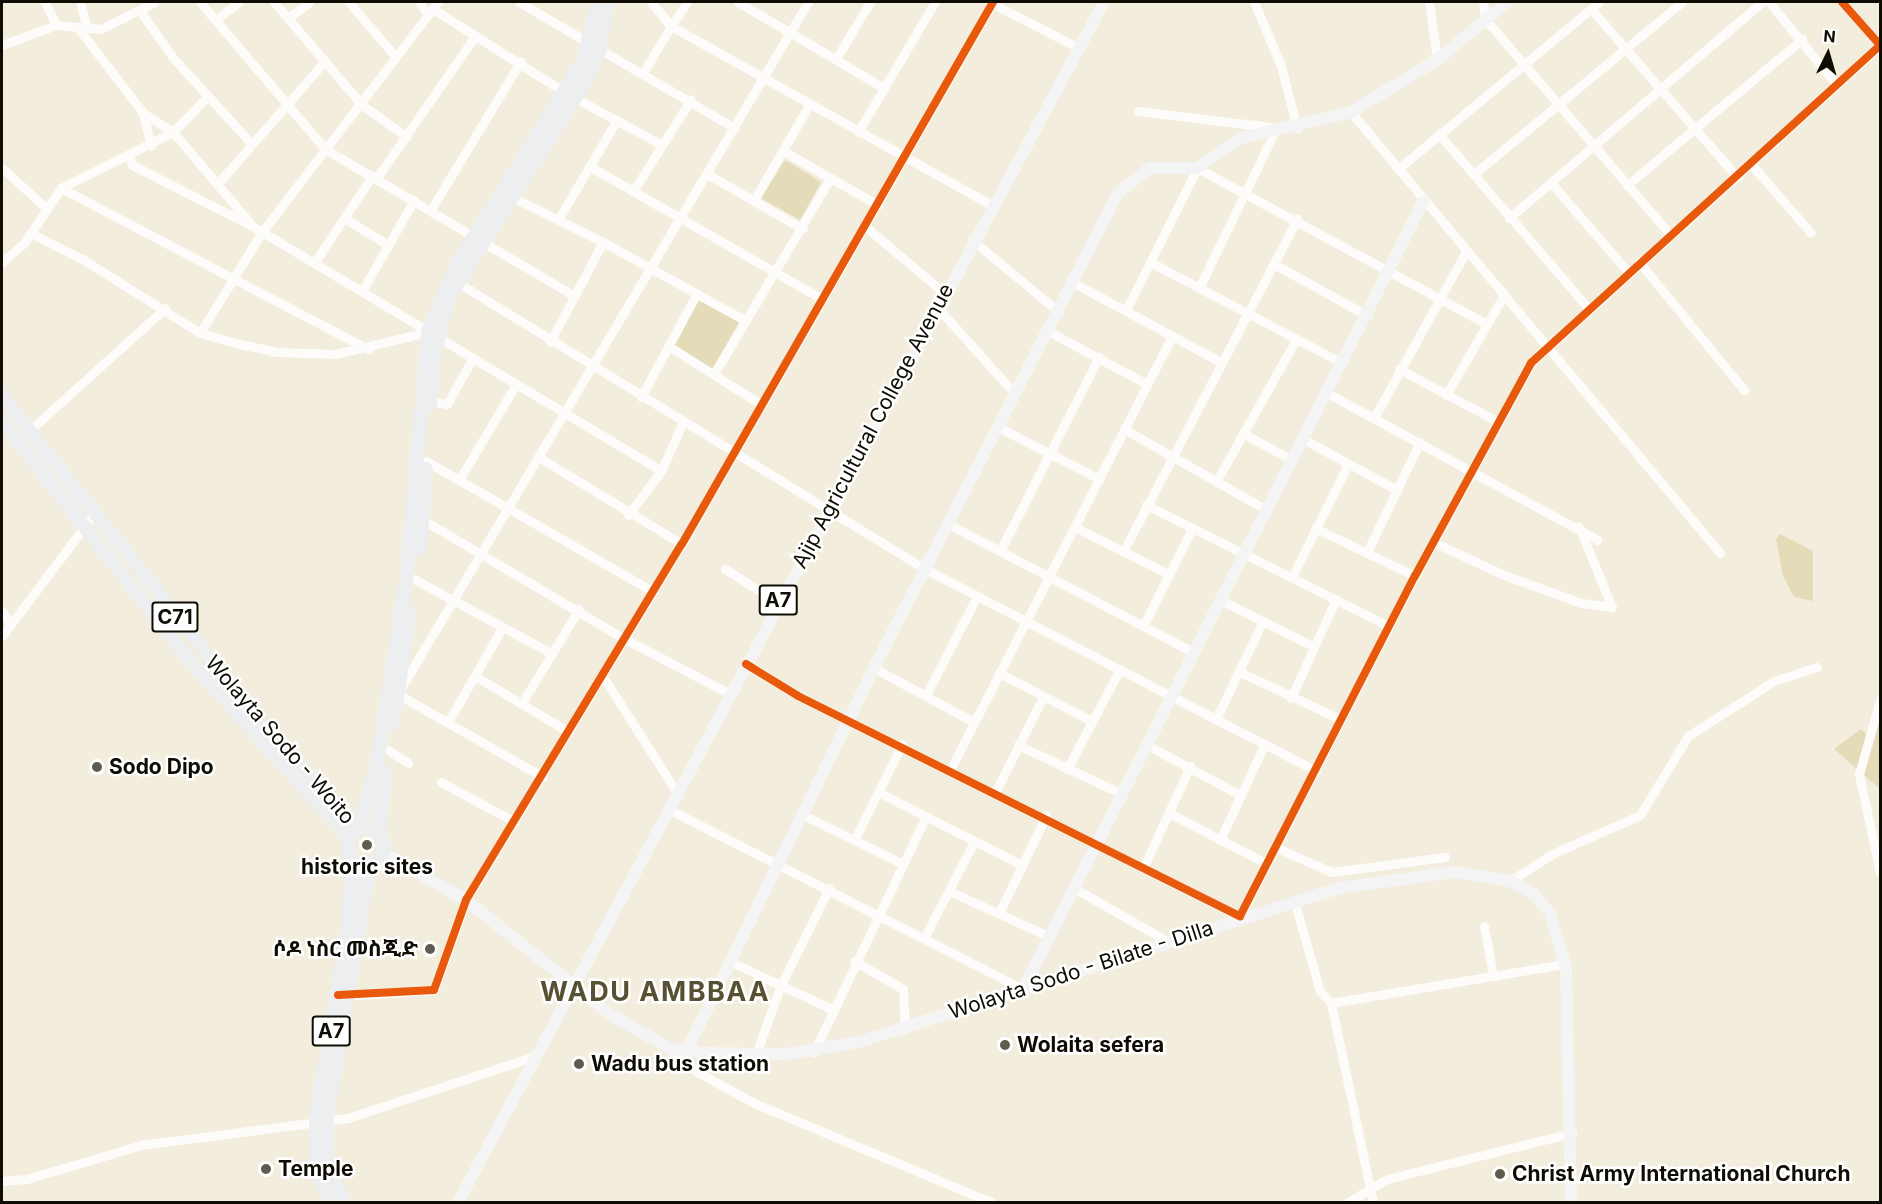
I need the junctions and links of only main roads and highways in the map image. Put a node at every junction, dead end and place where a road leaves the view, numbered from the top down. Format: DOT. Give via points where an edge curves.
graph roads {
  1 [pos="598,2"];
  2 [pos="608,2"];
  3 [pos="1104,2"];
  4 [pos="1507,2"];
  5 [pos="594,47"];
  6 [pos="570,96"];
  7 [pos="1423,202"];
  8 [pos="478,240"];
  9 [pos="432,335"];
  10 [pos="2,396"];
  11 [pos="2,421"];
  12 [pos="393,691"];
  13 [pos="378,832"];
  14 [pos="354,833"];
  15 [pos="383,853"];
  16 [pos="352,858"];
  17 [pos="369,864"];
  18 [pos="577,986"];
  19 [pos="1023,989"];
  20 [pos="343,995"];
  21 [pos="686,1052"];
  22 [pos="321,1117"];
  23 [pos="325,1201"];
  24 [pos="458,1202"];
  25 [pos="344,1203"];
  26 [pos="1571,1203"];
  1 -- 5 [label="highway"];
  2 -- 5 [label="highway"];
  3 -- 18 [label="main road, Ajip Agricultural College Avenue / A7" via="972,240 832,508 777,602 672,811"];
  4 -- 21 [label="main road" via="1437,60 1351,112 1241,138 1197,168 1150,168 1134,176 1118,193 848,719"];
  5 -- 6 [label="highway"];
  6 -- 8 [label="highway"];
  6 -- 8 [label="highway" via="512,197"];
  7 -- 19 [label="main road" via="1368,316 1191,651"];
  8 -- 9 [label="highway"];
  8 -- 9 [label="highway" via="443,289"];
  9 -- 12 [label="highway"];
  9 -- 12 [label="highway" via="424,521"];
  10 -- 14 [label="highway, Wolayta Sodo - Woito / C71"];
  11 -- 14 [label="highway, Wolayta Sodo - Woito / C71" via="185,655"];
  12 -- 13 [label="highway"];
  12 -- 14 [label="highway" via="371,799"];
  13 -- 14 [label="highway"];
  13 -- 15 [label="highway"];
  14 -- 16 [label="highway, A7"];
  15 -- 17 [label="highway"];
  15 -- 18 [label="main road, Wolayta Sodo - Bilate - Dilla" via="466,900"];
  16 -- 17 [label="highway"];
  16 -- 20 [label="highway, A7"];
  17 -- 20 [label="highway, A7"];
  18 -- 21 [label="main road, Wolayta Sodo - Bilate - Dilla" via="608,1013 671,1049"];
  18 -- 24 [label="main road, Ajip Agricultural College Avenue / A7"];
  19 -- 21 [label="main road, Wolayta Sodo - Bilate - Dilla" via="905,1029 814,1052"];
  19 -- 26 [label="main road, Wolayta Sodo - Bilate - Dilla" via="1294,900 1436,874 1510,881 1534,894 1550,913 1565,964"];
  20 -- 22 [label="highway, A7"];
  22 -- 23 [label="highway, A7" via="316,1170"];
  22 -- 25 [label="highway, A7" via="327,1166"];
}
